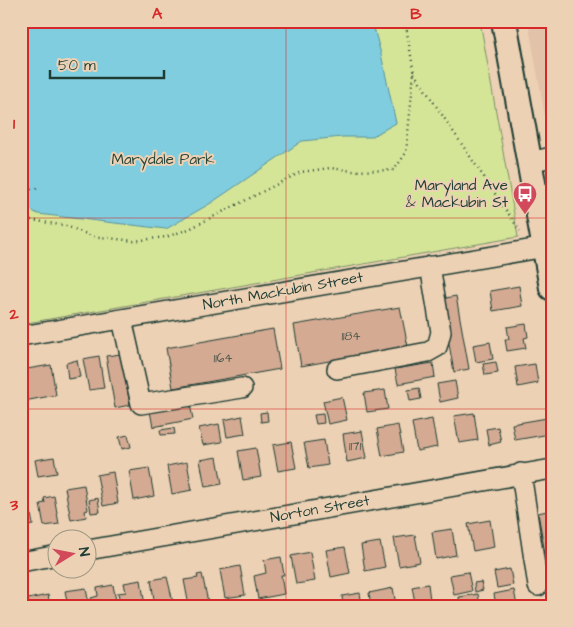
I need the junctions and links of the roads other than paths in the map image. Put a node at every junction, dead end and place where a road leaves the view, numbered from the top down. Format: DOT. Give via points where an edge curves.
graph roads {
  1 [pos="504,21"];
  2 [pos="540,159"];
  3 [pos="548,246"];
  4 [pos="430,266"];
  5 [pos="552,288"];
  6 [pos="122,319"];
  7 [pos="21,336"];
  8 [pos="337,368"];
  9 [pos="242,388"];
  10 [pos="552,469"];
  11 [pos="521,473"];
  12 [pos="98,548"];
  13 [pos="48,558"];
  14 [pos="21,562"];
  15 [pos="538,586"];
  1 -- 2 [label="main road"];
  2 -- 3 [label="main road"];
  3 -- 4 [label="street, North Mackubin Street"];
  3 -- 5 [label="main road"];
  4 -- 6 [label="street, North Mackubin Street"];
  4 -- 8 [label="street" via="441,332 437,347 428,352"];
  6 -- 7 [label="street, North Mackubin Street"];
  6 -- 9 [label="street" via="141,404"];
  10 -- 11 [label="street, Norton Street"];
  11 -- 12 [label="street, Norton Street"];
  11 -- 15 [label="street"];
  13 -- 14 [label="street"];
}
